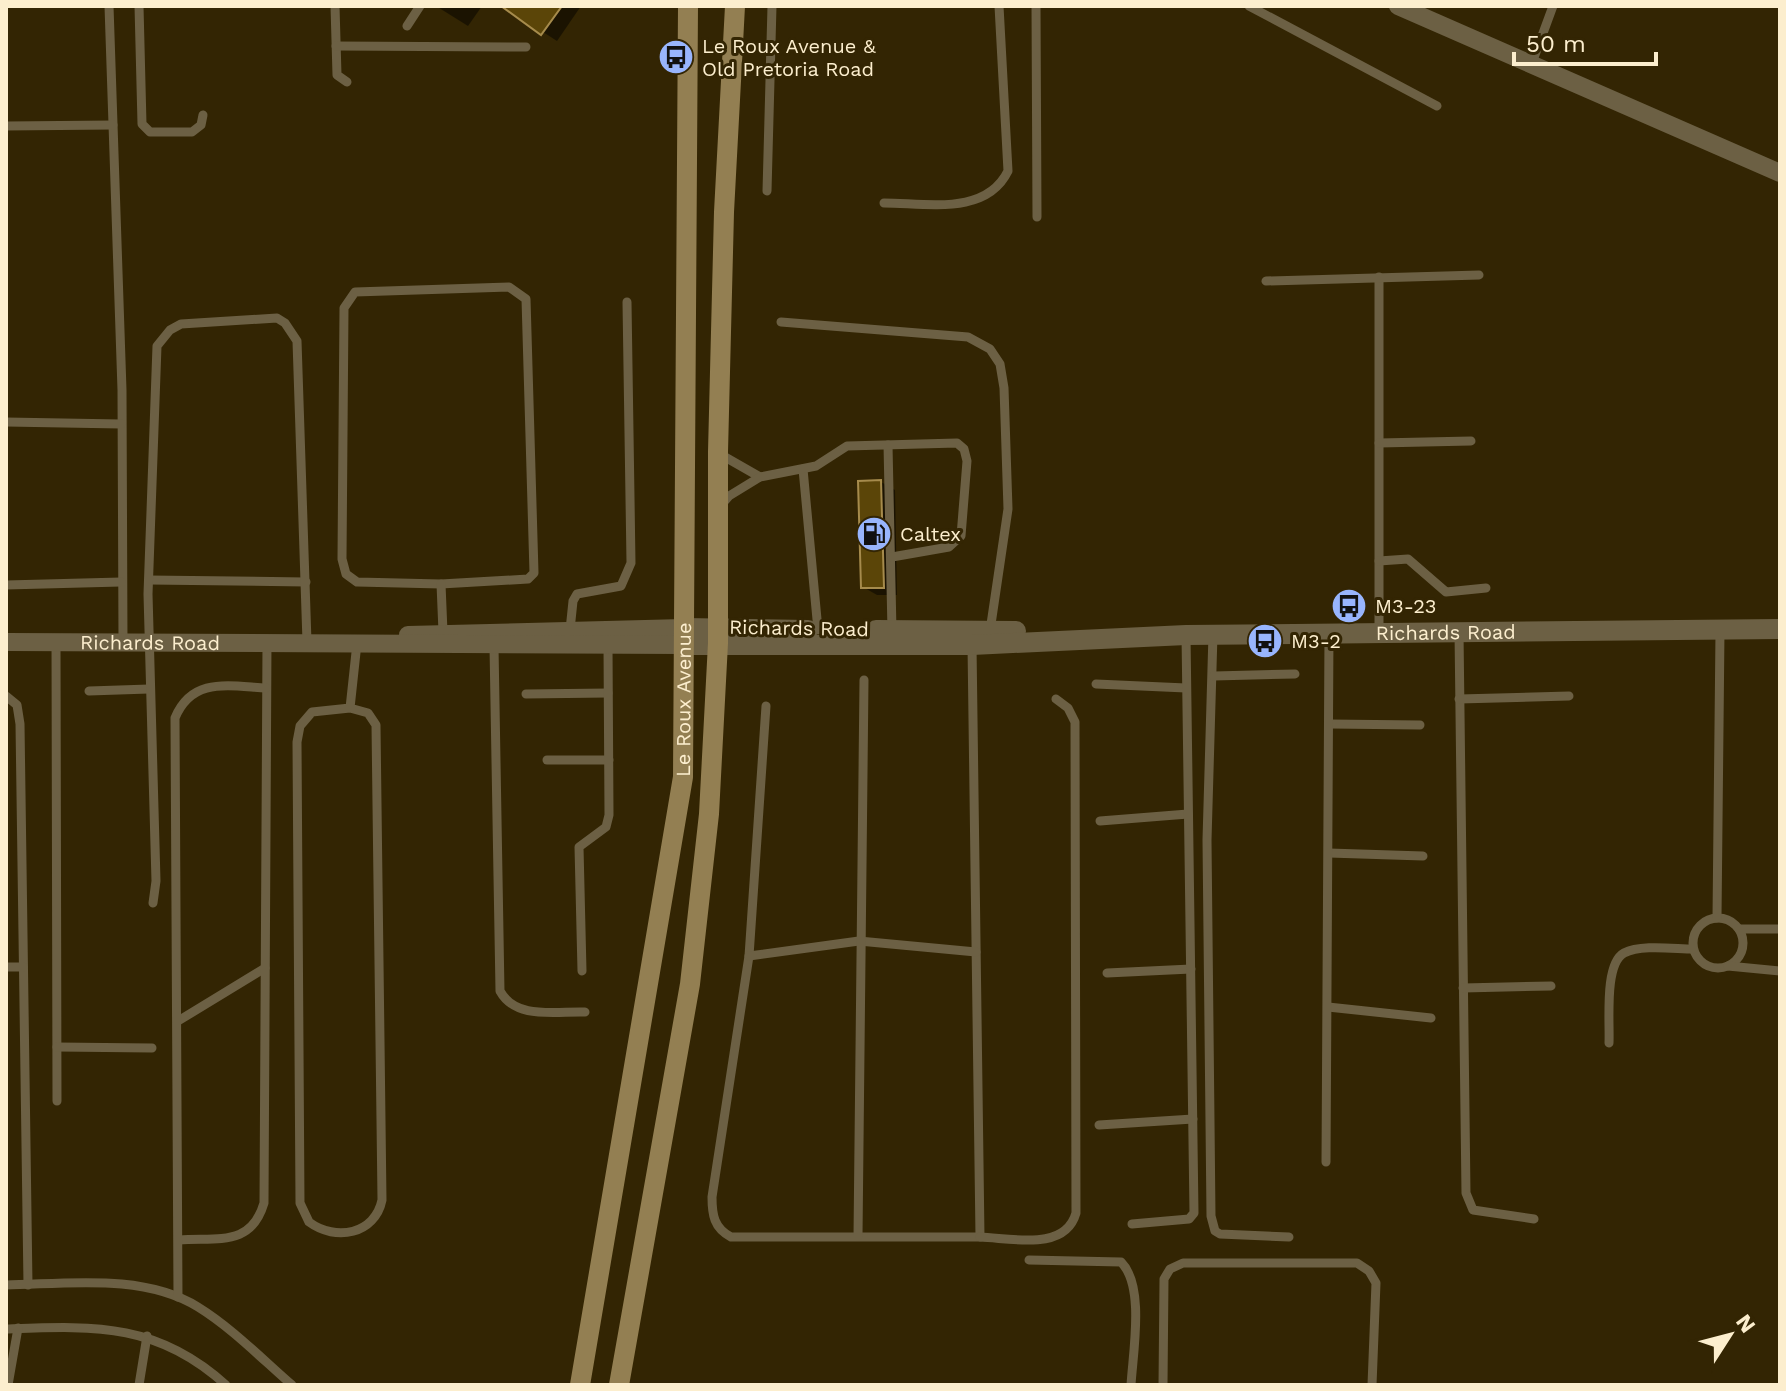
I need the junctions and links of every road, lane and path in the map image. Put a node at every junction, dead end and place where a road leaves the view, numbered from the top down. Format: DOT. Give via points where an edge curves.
graph roads {
  1 [pos="109,6"];
  2 [pos="139,6"];
  3 [pos="335,6"];
  4 [pos="420,6"];
  5 [pos="735,6"];
  6 [pos="772,6"];
  7 [pos="999,6"];
  8 [pos="1036,6"];
  9 [pos="1249,6"];
  10 [pos="1399,6"];
  11 [pos="1553,6"];
  12 [pos="686,8"];
  13 [pos="407,26"];
  14 [pos="336,46"];
  15 [pos="526,47"];
  16 [pos="1532,63"];
  17 [pos="347,82"];
  18 [pos="1437,106"];
  19 [pos="203,115"];
  20 [pos="113,125"];
  21 [pos="6,126"];
  22 [pos="1780,173"];
  23 [pos="767,191"];
  24 [pos="884,203"];
  25 [pos="1037,217"];
  26 [pos="1479,275"];
  27 [pos="1379,277"];
  28 [pos="1266,281"];
  29 [pos="627,302"];
  30 [pos="781,322"];
  31 [pos="6,422"];
  32 [pos="121,424"];
  33 [pos="1471,441"];
  34 [pos="1379,443"];
  35 [pos="888,445"];
  36 [pos="718,452"];
  37 [pos="803,469"];
  38 [pos="760,477"];
  39 [pos="718,508"];
  40 [pos="892,557"];
  41 [pos="1379,561"];
  42 [pos="149,580"];
  43 [pos="121,582"];
  44 [pos="306,582"];
  45 [pos="441,584"];
  46 [pos="6,585"];
  47 [pos="1486,588"];
  48 [pos="1780,629"];
  49 [pos="570,630"];
  50 [pos="818,630"];
  51 [pos="990,631"];
  52 [pos="1720,631"];
  53 [pos="443,632"];
  54 [pos="1459,632"];
  55 [pos="1329,633"];
  56 [pos="1379,633"];
  57 [pos="1213,634"];
  58 [pos="718,635"];
  59 [pos="1186,635"];
  60 [pos="684,636"];
  61 [pos="892,636"];
  62 [pos="1064,638"];
  63 [pos="6,642"];
  64 [pos="56,642"];
  65 [pos="123,642"];
  66 [pos="149,642"];
  67 [pos="267,642"];
  68 [pos="307,642"];
  69 [pos="349,643"];
  70 [pos="972,645"];
  71 [pos="494,646"];
  72 [pos="608,646"];
  73 [pos="1295,674"];
  74 [pos="1214,676"];
  75 [pos="864,680"];
  76 [pos="1096,684"];
  77 [pos="266,688"];
  78 [pos="1186,688"];
  79 [pos="149,689"];
  80 [pos="89,691"];
  81 [pos="608,693"];
  82 [pos="526,694"];
  83 [pos="6,696"];
  84 [pos="1569,696"];
  85 [pos="1056,699"];
  86 [pos="1459,699"];
  87 [pos="766,706"];
  88 [pos="350,708"];
  89 [pos="1330,724"];
  90 [pos="1420,725"];
  91 [pos="547,760"];
  92 [pos="609,760"];
  93 [pos="1188,814"];
  94 [pos="1100,821"];
  95 [pos="1329,853"];
  96 [pos="1423,856"];
  97 [pos="153,903"];
  98 [pos="1717,918"];
  99 [pos="1739,929"];
  100 [pos="1780,929"];
  101 [pos="859,941"];
  102 [pos="1693,949"];
  103 [pos="976,952"];
  104 [pos="749,956"];
  105 [pos="1728,966"];
  106 [pos="6,967"];
  107 [pos="23,967"];
  108 [pos="265,968"];
  109 [pos="1191,969"];
  110 [pos="582,971"];
  111 [pos="1780,971"];
  112 [pos="1107,973"];
  113 [pos="1551,986"];
  114 [pos="1463,988"];
  115 [pos="1328,1007"];
  116 [pos="585,1012"];
  117 [pos="1431,1018"];
  118 [pos="178,1021"];
  119 [pos="1609,1043"];
  120 [pos="57,1047"];
  121 [pos="152,1048"];
  122 [pos="57,1101"];
  123 [pos="1193,1119"];
  124 [pos="1099,1125"];
  125 [pos="1326,1162"];
  126 [pos="1534,1219"];
  127 [pos="1132,1224"];
  128 [pos="858,1236"];
  129 [pos="980,1237"];
  130 [pos="1289,1237"];
  131 [pos="179,1240"];
  132 [pos="1029,1260"];
  133 [pos="6,1285"];
  134 [pos="28,1285"];
  135 [pos="178,1297"];
  136 [pos="18,1328"];
  137 [pos="6,1329"];
  138 [pos="147,1336"];
  139 [pos="8,1385"];
  140 [pos="139,1385"];
  141 [pos="226,1385"];
  142 [pos="292,1385"];
  143 [pos="580,1385"];
  144 [pos="619,1385"];
  145 [pos="1131,1385"];
  146 [pos="1163,1385"];
  147 [pos="1372,1385"];
  1 -- 20 [label="lane"];
  2 -- 19 [label="lane" via="142,124 150,132 192,132"];
  3 -- 14 [label="lane"];
  4 -- 13 [label="lane"];
  5 -- 36 [label="main road, Le Roux Avenue"];
  6 -- 23 [label="lane"];
  7 -- 24 [label="lane" via="1008,171 1000,187 969,202"];
  8 -- 25 [label="lane"];
  9 -- 18 [label="lane"];
  10 -- 16 [label="street"];
  11 -- 16 [label="lane"];
  12 -- 60 [label="main road, Le Roux Avenue"];
  14 -- 15 [label="lane"];
  14 -- 17 [label="lane" via="337,75"];
  16 -- 22 [label="street"];
  20 -- 21 [label="lane"];
  20 -- 32 [label="lane"];
  26 -- 27 [label="lane"];
  27 -- 28 [label="lane"];
  27 -- 34 [label="lane"];
  29 -- 49 [label="lane" via="631,563 621,586 577,594"];
  30 -- 51 [label="lane" via="968,337 990,349 1000,364 1004,388 1008,509"];
  31 -- 32 [label="lane"];
  32 -- 43 [label="lane"];
  33 -- 34 [label="lane"];
  34 -- 41 [label="lane"];
  35 -- 37 [label="lane" via="847,446"];
  35 -- 40 [label="lane"];
  35 -- 40 [label="lane" via="948,441 964,449 967,461 964,529 957,541"];
  36 -- 38 [label="lane"];
  36 -- 39 [label="main road, Le Roux Avenue"];
  37 -- 38 [label="lane"];
  37 -- 50 [label="lane"];
  38 -- 39 [label="lane"];
  39 -- 58 [label="main road, Le Roux Avenue"];
  40 -- 61 [label="lane"];
  41 -- 47 [label="lane" via="1408,559 1446,592"];
  41 -- 56 [label="lane"];
  42 -- 44 [label="lane"];
  42 -- 44 [label="lane" via="157,346 181,324 277,318 297,341"];
  42 -- 66 [label="lane"];
  43 -- 46 [label="lane"];
  43 -- 65 [label="lane"];
  44 -- 68 [label="lane"];
  45 -- 45 [label="lane" via="357,582 346,574 344,308 355,292 509,287 526,299 534,573 528,579"];
  45 -- 53 [label="lane"];
  48 -- 52 [label="street, Richards Road"];
  49 -- 53 [label="street, Richards Road"];
  49 -- 60 [label="street, Richards Road"];
  50 -- 58 [label="street, Richards Road"];
  50 -- 61 [label="street, Richards Road"];
  51 -- 61 [label="street, Richards Road"];
  51 -- 62 [label="street, Richards Road"];
  52 -- 54 [label="street, Richards Road"];
  52 -- 98 [label="lane"];
  53 -- 69 [label="street, Richards Road"];
  54 -- 56 [label="street, Richards Road"];
  54 -- 86 [label="lane"];
  55 -- 56 [label="street, Richards Road"];
  55 -- 57 [label="street, Richards Road"];
  55 -- 89 [label="lane"];
  57 -- 59 [label="street, Richards Road"];
  57 -- 74 [label="lane"];
  58 -- 60 [label="street, Richards Road"];
  58 -- 61 [label="street, Richards Road"];
  58 -- 144 [label="main road, Le Roux Avenue" via="699,920"];
  59 -- 62 [label="street, Richards Road"];
  59 -- 78 [label="lane"];
  60 -- 72 [label="street, Richards Road"];
  60 -- 143 [label="main road, Le Roux Avenue" via="683,777"];
  61 -- 70 [label="street, Richards Road"];
  62 -- 70 [label="street, Richards Road"];
  63 -- 64 [label="street, Richards Road"];
  64 -- 65 [label="street, Richards Road"];
  64 -- 120 [label="lane"];
  65 -- 66 [label="street, Richards Road"];
  66 -- 67 [label="street, Richards Road"];
  66 -- 79 [label="lane"];
  67 -- 68 [label="street, Richards Road"];
  67 -- 77 [label="lane"];
  68 -- 69 [label="street, Richards Road"];
  69 -- 71 [label="street, Richards Road"];
  69 -- 88 [label="lane"];
  70 -- 103 [label="lane"];
  71 -- 72 [label="street, Richards Road"];
  71 -- 116 [label="lane" via="500,991 519,1011"];
  72 -- 81 [label="lane"];
  73 -- 74 [label="lane"];
  74 -- 130 [label="lane" via="1207,840 1211,1216 1220,1234"];
  75 -- 101 [label="lane"];
  76 -- 78 [label="lane"];
  77 -- 108 [label="lane"];
  77 -- 118 [label="lane" via="198,688 175,718"];
  78 -- 93 [label="lane"];
  79 -- 80 [label="lane"];
  79 -- 97 [label="lane"];
  81 -- 82 [label="lane"];
  81 -- 92 [label="lane"];
  83 -- 107 [label="lane" via="17,705 20,724"];
  84 -- 86 [label="lane"];
  85 -- 129 [label="lane" via="1075,722 1076,1213 1069,1228 1048,1240"];
  86 -- 114 [label="lane"];
  87 -- 104 [label="lane"];
  88 -- 88 [label="lane" via="368,713 376,725 382,1200 371,1223 340,1233 309,1222 300,1203 297,742 300,726 312,712"];
  89 -- 90 [label="lane"];
  89 -- 95 [label="lane"];
  91 -- 92 [label="lane"];
  92 -- 110 [label="lane" via="606,827 579,847"];
  93 -- 94 [label="lane"];
  93 -- 109 [label="lane"];
  95 -- 96 [label="lane"];
  95 -- 115 [label="lane"];
  98 -- 99 [label="lane"];
  98 -- 102 [label="lane" via="1695,931"];
  99 -- 100 [label="lane"];
  99 -- 105 [label="lane" via="1741,955"];
  101 -- 103 [label="lane"];
  101 -- 104 [label="lane"];
  101 -- 128 [label="lane"];
  102 -- 105 [label="lane" via="1711,967"];
  102 -- 119 [label="lane" via="1625,952 1617,960 1611,972"];
  103 -- 129 [label="lane"];
  104 -- 128 [label="lane" via="713,1218 731,1237"];
  105 -- 111 [label="lane"];
  106 -- 107 [label="lane"];
  107 -- 134 [label="lane"];
  108 -- 118 [label="lane"];
  108 -- 131 [label="lane" via="260,1217 242,1236"];
  109 -- 112 [label="lane"];
  109 -- 123 [label="lane"];
  113 -- 114 [label="lane"];
  114 -- 126 [label="lane" via="1468,1202 1473,1210"];
  115 -- 117 [label="lane"];
  115 -- 125 [label="lane"];
  118 -- 131 [label="lane"];
  120 -- 121 [label="lane"];
  120 -- 122 [label="lane"];
  123 -- 124 [label="lane"];
  123 -- 127 [label="lane" via="1194,1213 1189,1219"];
  128 -- 129 [label="lane"];
  131 -- 135 [label="lane"];
  132 -- 145 [label="lane" via="1121,1262 1131,1272"];
  133 -- 134 [label="lane"];
  134 -- 135 [label="lane" via="144,1287"];
  135 -- 142 [label="lane" via="219,1322"];
  136 -- 137 [label="lane"];
  136 -- 138 [label="lane"];
  136 -- 139 [label="lane"];
  138 -- 140 [label="lane"];
  138 -- 141 [label="lane" via="186,1354"];
  146 -- 147 [label="lane" via="1164,1279 1183,1263 1357,1263 1376,1283"];
}
